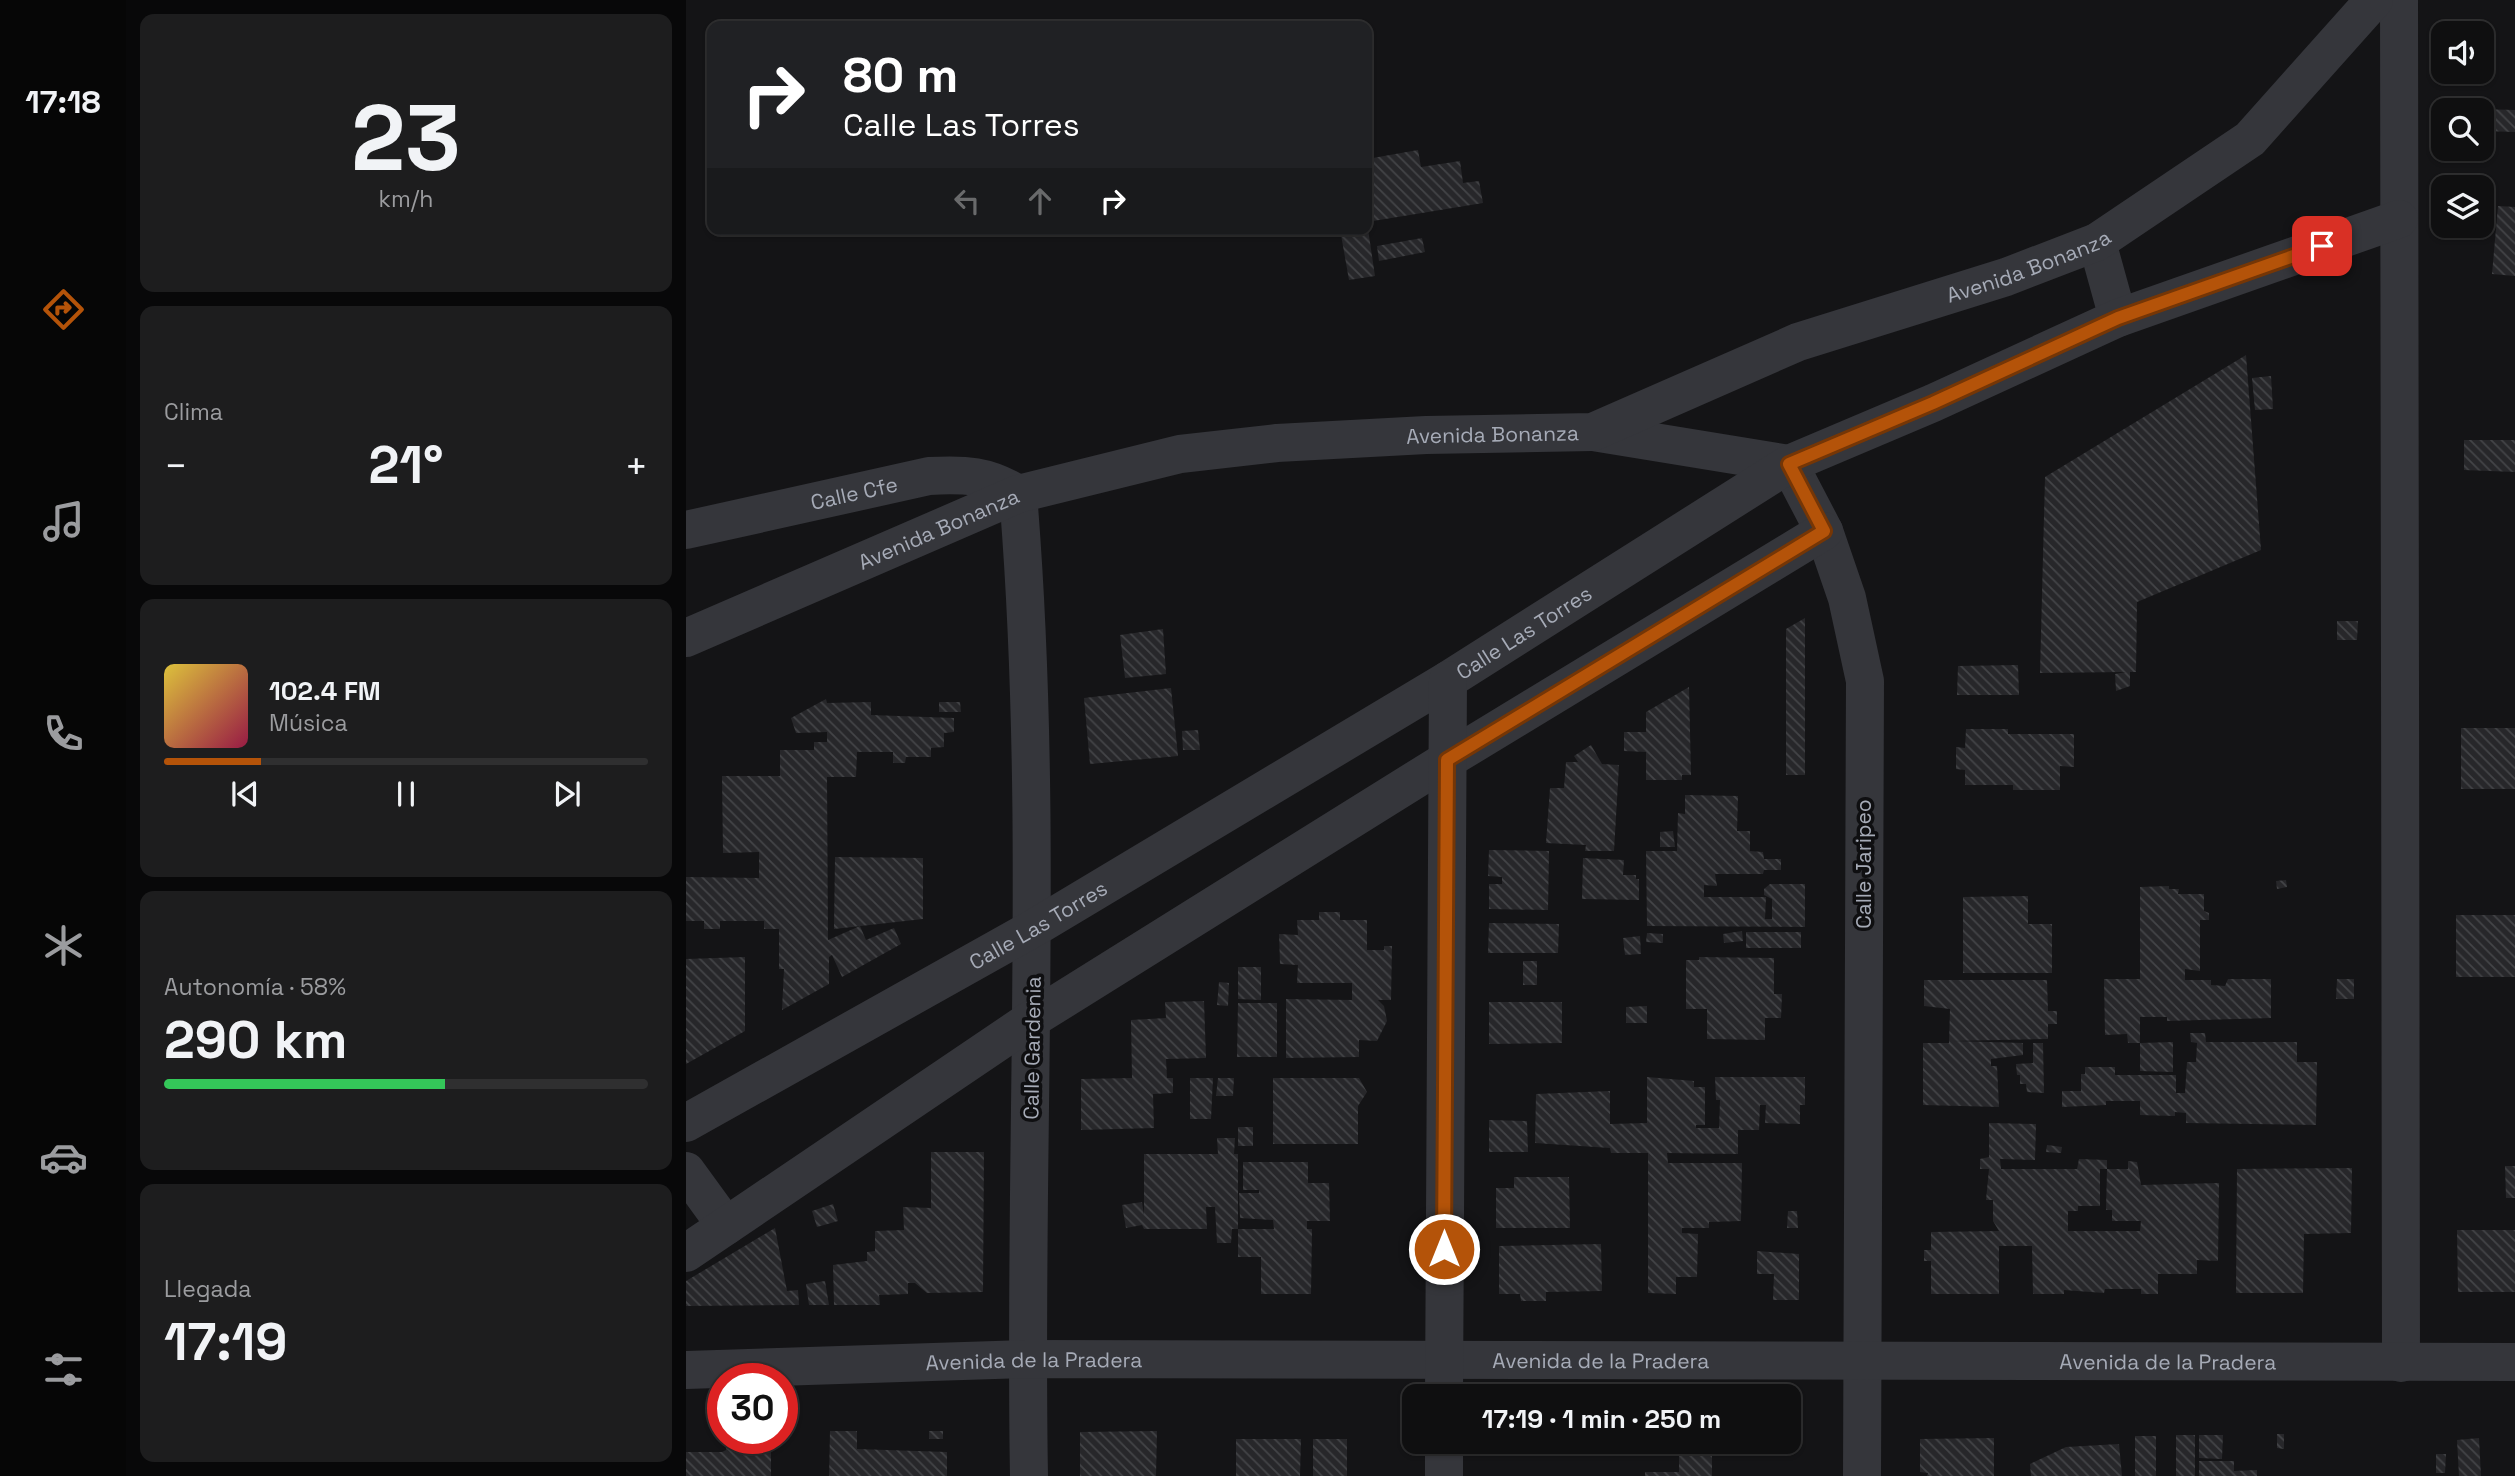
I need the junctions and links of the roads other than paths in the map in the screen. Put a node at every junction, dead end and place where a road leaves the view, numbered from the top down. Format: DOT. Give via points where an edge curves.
graph roads {
  1 [pos="2374,0"];
  2 [pos="2399,0"];
  3 [pos="2399,219"];
  4 [pos="2097,242"];
  5 [pos="2118,318"];
  6 [pos="1593,432"];
  7 [pos="1789,464"];
  8 [pos="1018,494"];
  9 [pos="686,530"];
  10 [pos="1824,531"];
  11 [pos="686,638"];
  12 [pos="1448,680"];
  13 [pos="1447,760"];
  14 [pos="1034,928"];
  15 [pos="1032,1019"];
  16 [pos="686,1123"];
  17 [pos="686,1171"];
  18 [pos="726,1226"];
  19 [pos="686,1253"];
  20 [pos="1444,1358"];
  21 [pos="1027,1359"];
  22 [pos="1860,1359"];
  23 [pos="2515,1362"];
  24 [pos="2401,1363"];
  25 [pos="686,1370"];
  26 [pos="1444,1384"];
  27 [pos="1444,1454"];
  28 [pos="1029,1476"];
  29 [pos="1444,1476"];
  30 [pos="1862,1476"];
  1 -- 4 [label="street, Avenida Bonanza" via="2250,139"];
  2 -- 3 [label="street"];
  3 -- 5 [label="street, Calle Las Torres"];
  3 -- 24 [label="street"];
  4 -- 5 [label="street"];
  4 -- 6 [label="street, Avenida Bonanza" via="2006,277 1798,342"];
  5 -- 7 [label="street, Calle Las Torres"];
  6 -- 7 [label="street"];
  6 -- 8 [label="street, Avenida Bonanza" via="1278,443 1180,454"];
  7 -- 10 [label="street, Calle Jaripeo"];
  7 -- 12 [label="street, Calle Las Torres"];
  8 -- 9 [label="street, Calle Cfe" via="996,480 957,474 929,476"];
  8 -- 11 [label="street, Avenida Bonanza"];
  8 -- 14 [label="street, Calle Gardenia" via="1026,594"];
  10 -- 13 [label="street"];
  10 -- 22 [label="street, Calle Jaripeo" via="1847,598 1865,681"];
  12 -- 13 [label="street"];
  12 -- 14 [label="street, Calle Las Torres"];
  13 -- 15 [label="street"];
  13 -- 20 [label="street"];
  14 -- 15 [label="street, Calle Gardenia"];
  14 -- 16 [label="street, Calle Las Torres"];
  15 -- 18 [label="street"];
  15 -- 21 [label="street, Calle Gardenia"];
  17 -- 18 [label="street"];
  18 -- 19 [label="street"];
  20 -- 21 [label="street, Avenida de la Pradera"];
  20 -- 22 [label="street, Avenida de la Pradera"];
  20 -- 26 [label="street"];
  21 -- 25 [label="street, Avenida de la Pradera"];
  21 -- 28 [label="street, Calle Gardenia"];
  22 -- 24 [label="street, Avenida de la Pradera"];
  22 -- 30 [label="street, Calle Jaripeo"];
  23 -- 24 [label="street, Avenida de la Pradera"];
  27 -- 29 [label="street"];
}
